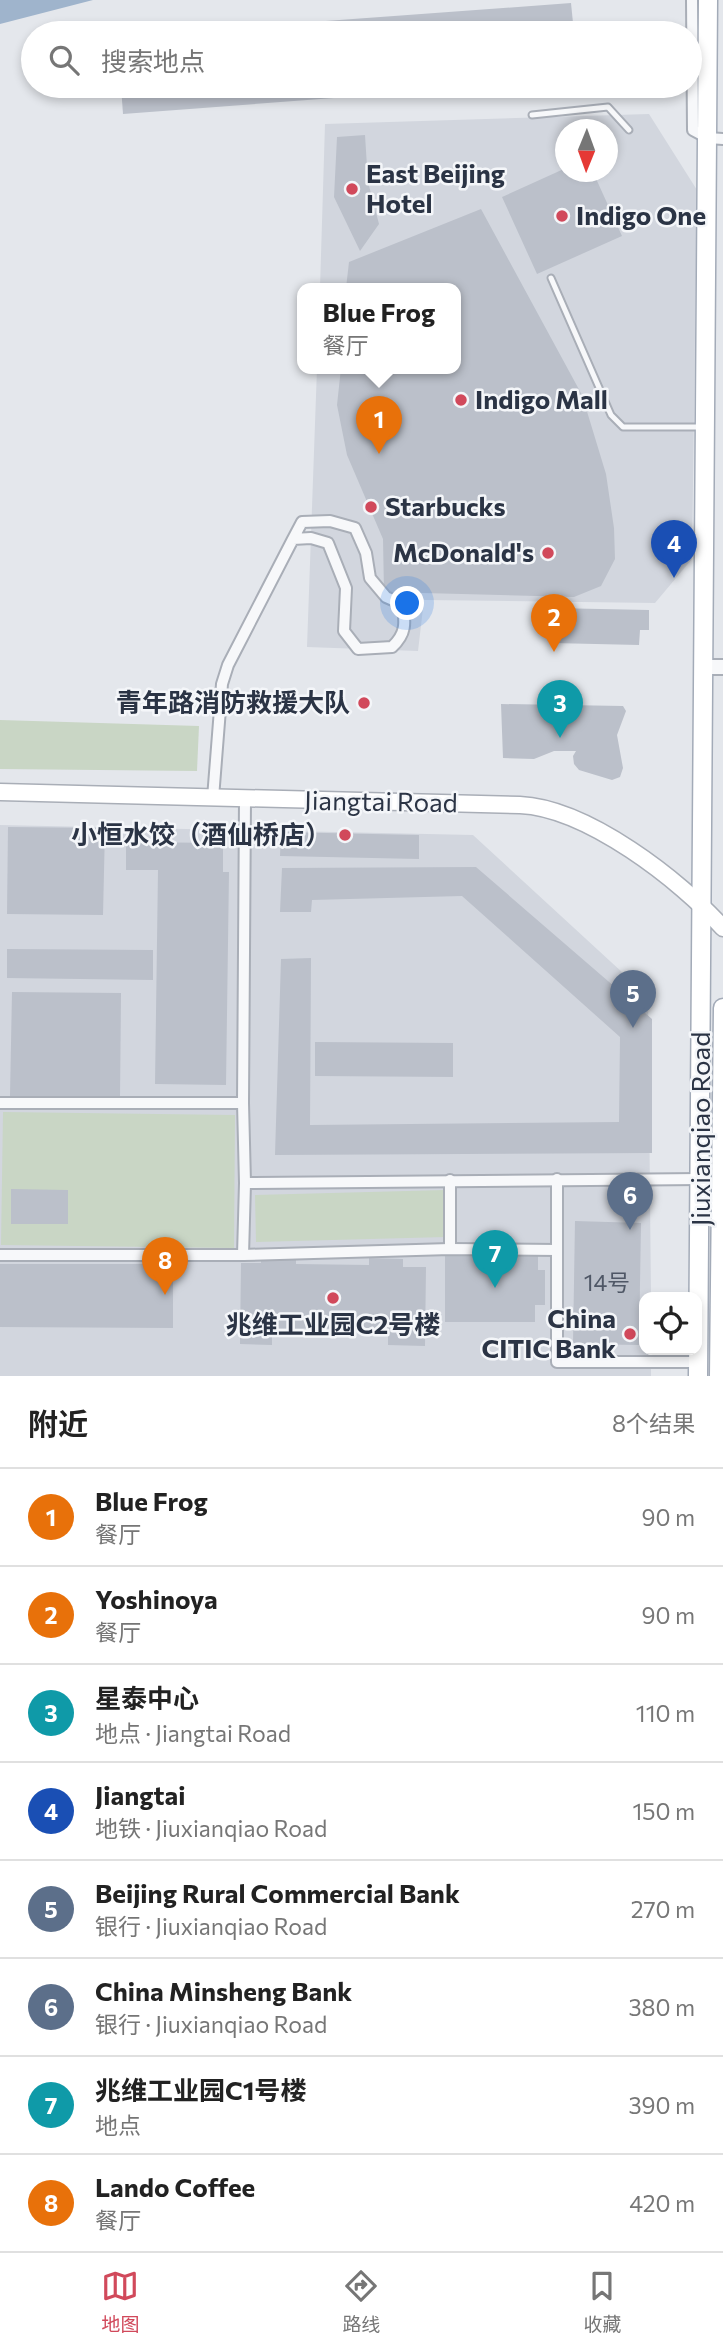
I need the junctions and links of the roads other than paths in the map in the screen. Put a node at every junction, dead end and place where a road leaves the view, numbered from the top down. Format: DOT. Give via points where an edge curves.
graph roads {
  1 [pos="692,0"];
  2 [pos="708,0"];
  3 [pos="692,21"];
  4 [pos="693,98"];
  5 [pos="532,115"];
  6 [pos="629,130"];
  7 [pos="715,138"];
  8 [pos="551,278"];
  9 [pos="706,427"];
  10 [pos="293,539"];
  11 [pos="714,667"];
  12 [pos="0,792"];
  13 [pos="213,798"];
  14 [pos="245,799"];
  15 [pos="703,906"];
  16 [pos="723,928"];
  17 [pos="723,1008"];
  18 [pos="0,1103"];
  19 [pos="243,1103"];
  20 [pos="557,1179"];
  21 [pos="701,1179"];
  22 [pos="450,1180"];
  23 [pos="244,1183"];
  24 [pos="450,1249"];
  25 [pos="557,1250"];
  26 [pos="0,1255"];
  27 [pos="243,1255"];
  28 [pos="699,1369"];
  29 [pos="719,1376"];
  1 -- 3 [label="street"];
  2 -- 7 [label="main road, Jiuxianqiao Road"];
  4 -- 7 [label="street" via="693,130"];
  5 -- 6 [label="lane" via="608,107"];
  7 -- 9 [label="main road, Jiuxianqiao Road"];
  8 -- 9 [label="lane" via="611,415 623,427"];
  9 -- 11 [label="main road, Jiuxianqiao Road"];
  10 -- 10 [label="street" via="302,522 330,521 355,528 370,578 386,597 402,604 406,622 402,638 392,647 358,649 344,631 346,588 328,543"];
  10 -- 13 [label="street" via="222,684"];
  11 -- 15 [label="main road, Jiuxianqiao Road"];
  12 -- 13 [label="main road, Jiangtai Road"];
  13 -- 14 [label="main road, Jiangtai Road"];
  14 -- 15 [label="main road, Jiangtai Road" via="551,809 618,841"];
  14 -- 19 [label="street"];
  15 -- 16 [label="main road, Jiangtai Road"];
  15 -- 21 [label="main road, Jiuxianqiao Road"];
  17 -- 29 [label="main road, Jiuxianqiao Road"];
  18 -- 19 [label="street"];
  19 -- 23 [label="street"];
  20 -- 21 [label="street"];
  20 -- 22 [label="street"];
  20 -- 25 [label="street"];
  21 -- 28 [label="main road, Jiuxianqiao Road"];
  22 -- 23 [label="street"];
  22 -- 24 [label="street"];
  23 -- 27 [label="street"];
  24 -- 25 [label="street"];
  24 -- 27 [label="street"];
  25 -- 28 [label="street" via="557,1362"];
  26 -- 27 [label="street"];
}
